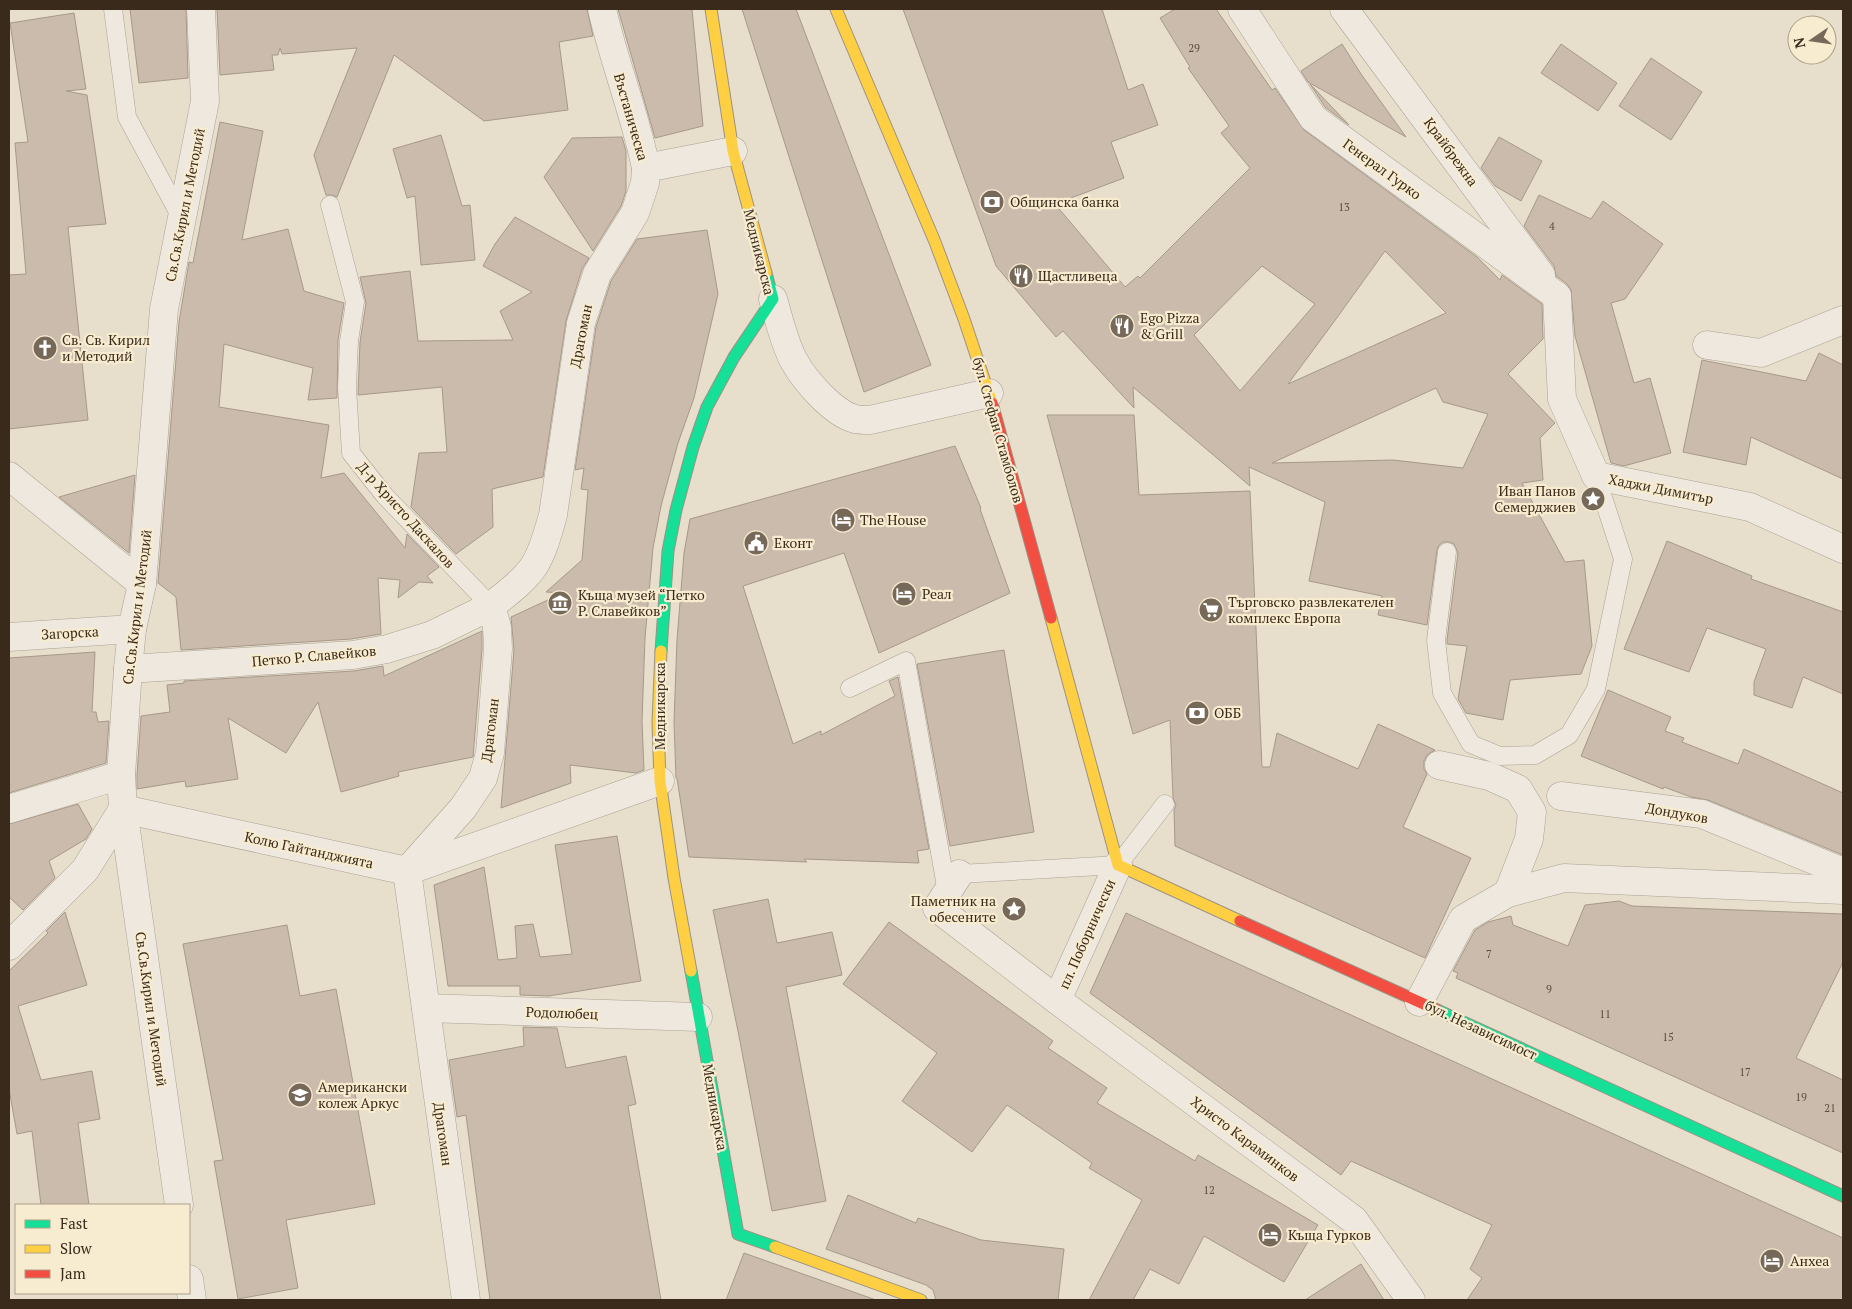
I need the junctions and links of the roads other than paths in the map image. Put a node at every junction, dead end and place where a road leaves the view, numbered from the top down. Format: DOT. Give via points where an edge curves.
graph roads {
  1 [pos="113,9"];
  2 [pos="201,9"];
  3 [pos="602,9"];
  4 [pos="711,9"];
  5 [pos="836,9"];
  6 [pos="1242,9"];
  7 [pos="1344,9"];
  8 [pos="733,151"];
  9 [pos="646,168"];
  10 [pos="330,205"];
  11 [pos="182,219"];
  12 [pos="1557,296"];
  13 [pos="773,299"];
  14 [pos="1843,320"];
  15 [pos="1706,345"];
  16 [pos="989,393"];
  17 [pos="9,476"];
  18 [pos="1596,476"];
  19 [pos="1843,549"];
  20 [pos="1447,552"];
  21 [pos="142,584"];
  22 [pos="491,606"];
  23 [pos="132,630"];
  24 [pos="9,637"];
  25 [pos="128,669"];
  26 [pos="850,688"];
  27 [pos="1440,765"];
  28 [pos="121,775"];
  29 [pos="660,781"];
  30 [pos="1561,796"];
  31 [pos="1165,804"];
  32 [pos="9,809"];
  33 [pos="123,809"];
  34 [pos="1118,865"];
  35 [pos="407,871"];
  36 [pos="1843,872"];
  37 [pos="954,883"];
  38 [pos="1843,890"];
  39 [pos="1508,893"];
  40 [pos="9,946"];
  41 [pos="1057,1000"];
  42 [pos="1419,1002"];
  43 [pos="426,1008"];
  44 [pos="698,1017"];
  45 [pos="1843,1196"];
  46 [pos="178,1204"];
  47 [pos="190,1285"];
  48 [pos="192,1300"];
  49 [pos="466,1300"];
  50 [pos="920,1300"];
  51 [pos="1411,1300"];
  1 -- 11 [label="lane" via="127,117"];
  2 -- 11 [label="street, Св.Св.Кирил и Методий" via="205,101"];
  3 -- 9 [label="street, Въстаническа"];
  4 -- 8 [label="street, Медникарска"];
  5 -- 16 [label="street, бул. Стефан Стамболов" via="935,242"];
  6 -- 12 [label="street, Генерал Гурко" via="1313,118"];
  7 -- 12 [label="street, Крайбрежна"];
  8 -- 9 [label="street, Въстаническа"];
  8 -- 13 [label="street, Медникарска"];
  9 -- 22 [label="street, Драгоман" via="645,183 635,213 597,274 581,323 553,515 545,544 533,566"];
  10 -- 22 [label="lane, Д-р Христо Даскалов" via="355,302 347,387 351,453 385,496"];
  11 -- 21 [label="street, Св.Св.Кирил и Методий" via="164,309"];
  12 -- 18 [label="street, Хаджи Димитър" via="1562,399"];
  13 -- 16 [label="street" via="793,360 801,373 840,412 855,419 870,420"];
  13 -- 29 [label="street, Медникарска" via="734,357 707,407 692,446 676,510 668,551 661,639"];
  14 -- 15 [label="street" via="1760,352"];
  16 -- 34 [label="street, бул. Стефан Стамболов"];
  17 -- 21 [label="street"];
  18 -- 19 [label="street, Хаджи Димитър" via="1750,507"];
  18 -- 20 [label="lane" via="1623,559 1596,689 1569,735 1534,755 1500,756 1471,744 1442,693 1436,640"];
  21 -- 23 [label="street, Св.Св.Кирил и Методий"];
  22 -- 25 [label="street, Петко Р. Славейков" via="432,635 387,649 353,655"];
  22 -- 35 [label="street, Драгоман" via="497,627 498,649 490,753 484,778 464,808"];
  23 -- 24 [label="street, Загорска"];
  23 -- 25 [label="street, Св.Св.Кирил и Методий"];
  25 -- 28 [label="street, Св.Св.Кирил и Методий"];
  26 -- 37 [label="lane" via="906,661"];
  27 -- 39 [label="street" via="1489,776 1518,789 1532,812 1529,839"];
  28 -- 32 [label="street"];
  28 -- 33 [label="street, Св.Св.Кирил и Методий"];
  29 -- 35 [label="street"];
  29 -- 44 [label="street, Медникарска"];
  30 -- 36 [label="street, Дондуков" via="1702,814"];
  31 -- 34 [label="lane"];
  33 -- 35 [label="street, Колю Гайтанджията"];
  33 -- 40 [label="street" via="85,870"];
  33 -- 46 [label="street, Св.Св.Кирил и Методий"];
  34 -- 37 [label="lane, пл. Поборнически"];
  34 -- 41 [label="street, пл. Поборнически"];
  34 -- 42 [label="street, бул. Независимост"];
  35 -- 43 [label="street, Драгоман"];
  37 -- 41 [label="street, пл. Поборнически" via="937,908"];
  38 -- 39 [label="street" via="1564,878"];
  39 -- 42 [label="street" via="1463,919"];
  41 -- 51 [label="street, Христо Караминков" via="1354,1220"];
  42 -- 45 [label="street, бул. Независимост"];
  43 -- 44 [label="street, Родолюбец"];
  43 -- 49 [label="street, Драгоман"];
  44 -- 50 [label="street, Медникарска" via="738,1234"];
  47 -- 48 [label="street"];
}
